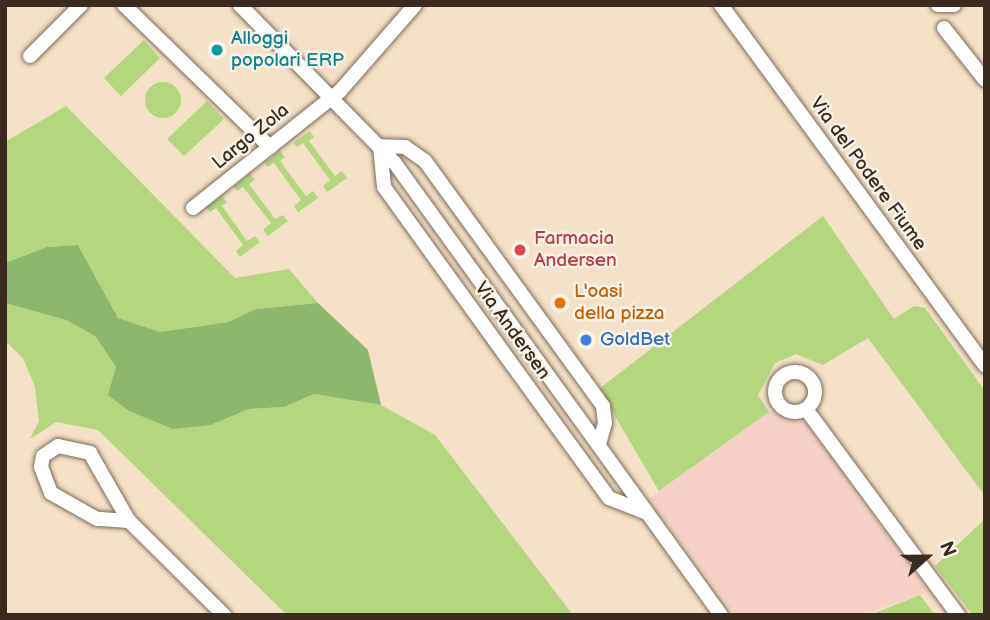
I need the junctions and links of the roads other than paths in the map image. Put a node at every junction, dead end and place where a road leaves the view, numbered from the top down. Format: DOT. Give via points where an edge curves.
graph roads {
  1 [pos="81,5"];
  2 [pos="124,5"];
  3 [pos="240,5"];
  4 [pos="415,5"];
  5 [pos="720,5"];
  6 [pos="938,5"];
  7 [pos="954,5"];
  8 [pos="944,28"];
  9 [pos="30,56"];
  10 [pos="985,80"];
  11 [pos="333,97"];
  12 [pos="380,146"];
  13 [pos="270,147"];
  14 [pos="193,208"];
  15 [pos="985,366"];
  16 [pos="806,409"];
  17 [pos="599,444"];
  18 [pos="647,513"];
  19 [pos="129,521"];
  20 [pos="225,615"];
  21 [pos="722,615"];
  22 [pos="958,615"];
  1 -- 9 [label="street"];
  2 -- 13 [label="street"];
  3 -- 11 [label="street, Via Andersen"];
  4 -- 11 [label="street, Largo Zola"];
  5 -- 15 [label="street, Via del Podere Fiume"];
  6 -- 7 [label="street"];
  8 -- 10 [label="street"];
  11 -- 12 [label="street, Via Andersen"];
  11 -- 13 [label="street, Largo Zola"];
  12 -- 17 [label="street, Via Andersen"];
  12 -- 17 [label="street, Via Andersen" via="413,150 425,161 603,406 605,423"];
  12 -- 18 [label="street, Via Andersen" via="384,187 609,498"];
  13 -- 14 [label="street, Largo Zola"];
  16 -- 22 [label="street"];
  17 -- 18 [label="street, Via Andersen"];
  18 -- 21 [label="street, Via Andersen"];
  19 -- 19 [label="street" via="90,453 58,446 43,456 41,467 51,493 97,519"];
  19 -- 20 [label="street"];
}
